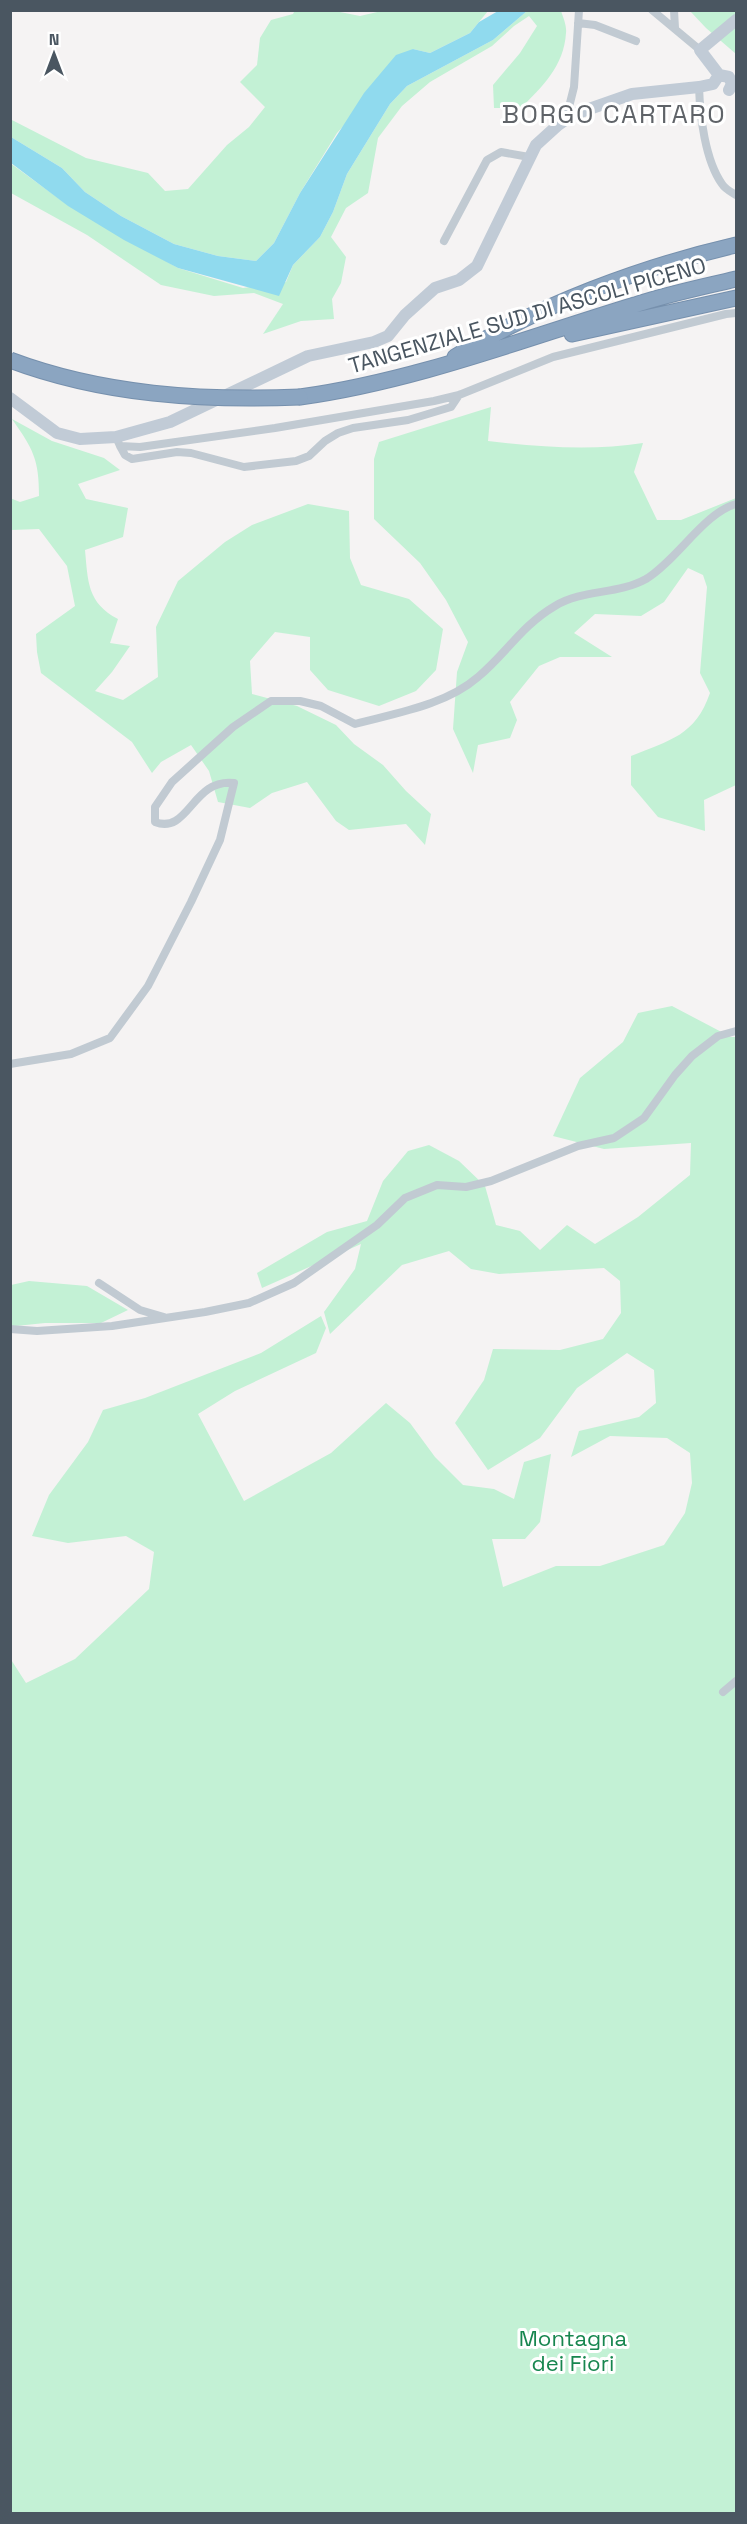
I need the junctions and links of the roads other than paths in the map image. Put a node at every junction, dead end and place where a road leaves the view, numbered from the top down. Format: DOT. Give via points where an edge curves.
graph roads {
  1 [pos="579,10"];
  2 [pos="652,10"];
  3 [pos="674,10"];
  4 [pos="736,20"];
  5 [pos="578,23"];
  6 [pos="675,28"];
  7 [pos="636,41"];
  8 [pos="700,50"];
  9 [pos="716,79"];
  10 [pos="699,87"];
  11 [pos="733,92"];
  12 [pos="566,120"];
  13 [pos="529,157"];
  14 [pos="736,195"];
  15 [pos="444,241"];
  16 [pos="736,245"];
  17 [pos="736,279"];
  18 [pos="736,298"];
  19 [pos="736,313"];
  20 [pos="496,350"];
  21 [pos="10,360"];
  22 [pos="434,369"];
  23 [pos="459,395"];
  24 [pos="10,398"];
  25 [pos="118,441"];
  26 [pos="736,504"];
  27 [pos="736,1031"];
  28 [pos="10,1064"];
  29 [pos="99,1283"];
  30 [pos="167,1318"];
  31 [pos="10,1329"];
  32 [pos="736,1681"];
  33 [pos="723,1692"];
  1 -- 5 [label="street"];
  2 -- 6 [label="street"];
  3 -- 6 [label="street"];
  4 -- 8 [label="street"];
  5 -- 7 [label="street" via="595,25"];
  5 -- 12 [label="street" via="574,87"];
  6 -- 8 [label="street"];
  8 -- 9 [label="street"];
  9 -- 10 [label="street"];
  9 -- 11 [label="street" via="719,92"];
  10 -- 12 [label="street" via="632,94"];
  10 -- 14 [label="street" via="700,113 712,168 723,186"];
  12 -- 13 [label="street" via="536,145"];
  13 -- 15 [label="street" via="501,152 487,160"];
  13 -- 25 [label="street" via="477,266 459,280 435,288 388,336 308,356 171,422"];
  16 -- 22 [label="highway" via="668,263 595,289 494,333"];
  17 -- 20 [label="highway, TANGENZIALE SUD DI ASCOLI PICENO" via="637,304"];
  18 -- 20 [label="highway"];
  19 -- 23 [label="street" via="553,357"];
  20 -- 22 [label="highway, TANGENZIALE SUD DI ASCOLI PICENO"];
  21 -- 22 [label="highway, TANGENZIALE SUD DI ASCOLI PICENO, bridge" via="60,376 160,395 227,399 300,397"];
  23 -- 25 [label="street" via="140,447"];
  23 -- 25 [label="street" via="451,406 408,420 338,433 309,456 296,461 244,467 177,452 132,459 125,455"];
  24 -- 25 [label="street" via="57,433"];
  26 -- 28 [label="street" via="717,513 646,578 556,605 523,629 478,677 447,696 356,724 321,706 271,701 233,727 172,782 155,807 155,822 164,826 177,822 200,793 224,782 234,783 220,840 148,986 110,1038 71,1054"];
  27 -- 30 [label="street" via="718,1036 692,1056 644,1118 614,1138 578,1146 490,1181 466,1187 437,1185 405,1198 377,1225 294,1283 249,1303"];
  29 -- 30 [label="street" via="140,1310"];
  30 -- 31 [label="street" via="112,1326"];
  32 -- 33 [label="street"];
}
